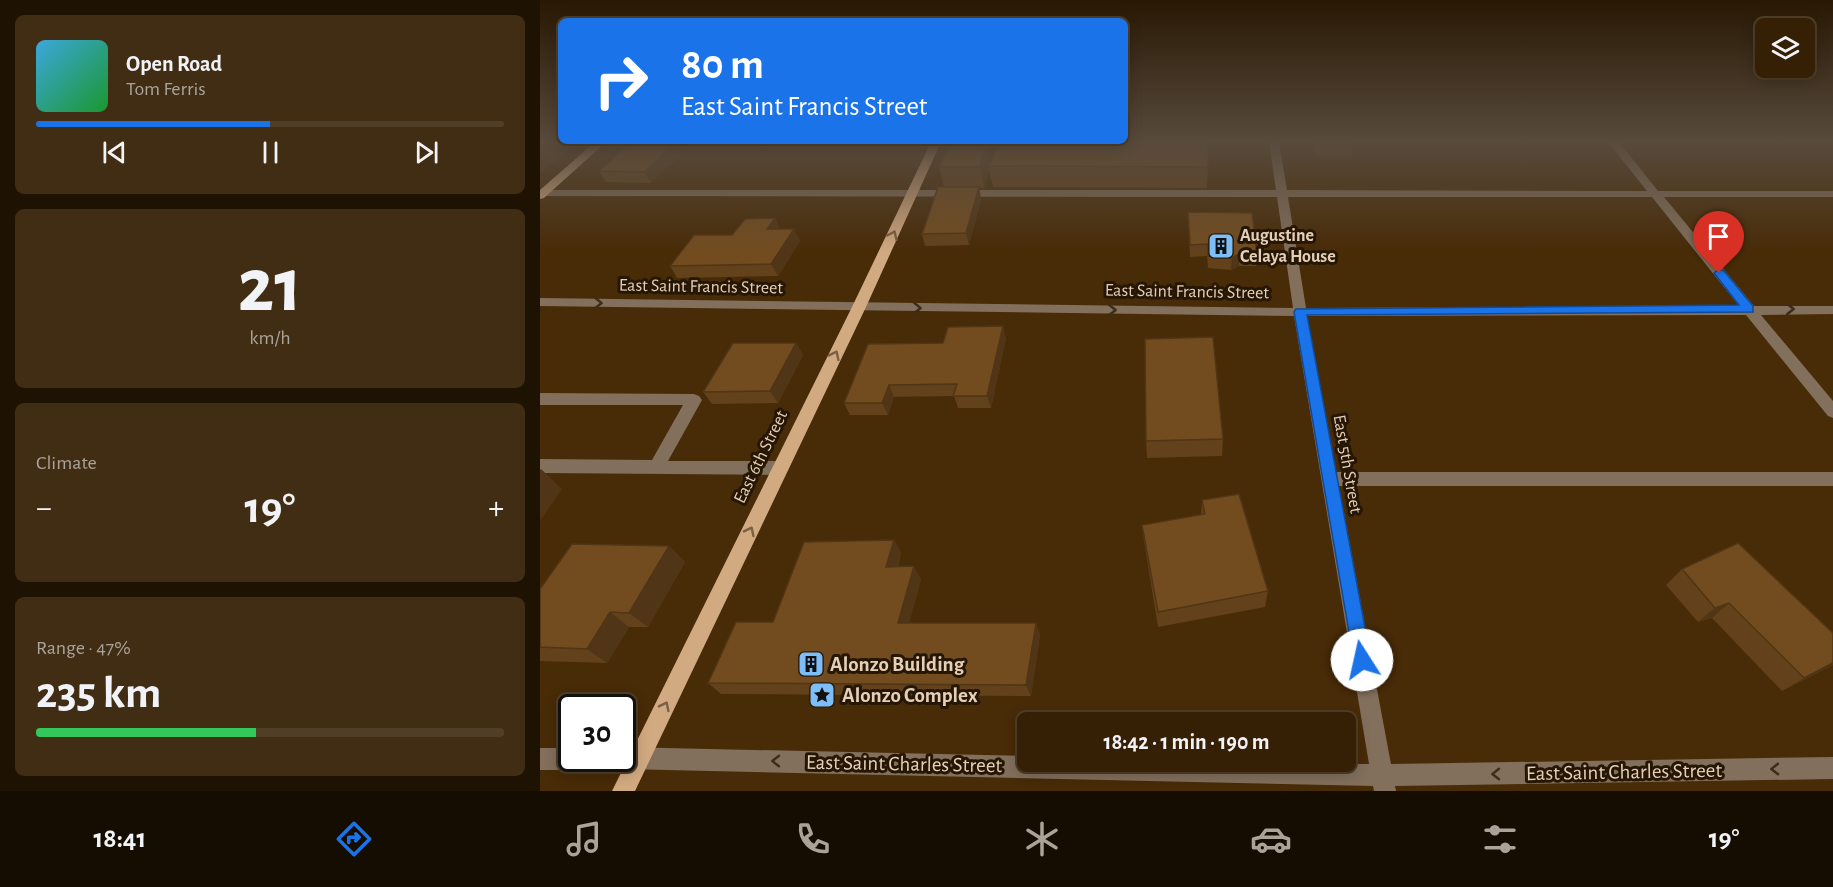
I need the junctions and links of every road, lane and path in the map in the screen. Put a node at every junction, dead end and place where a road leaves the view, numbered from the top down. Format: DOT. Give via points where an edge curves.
graph roads {
  1 [pos="558,179"];
  2 [pos="919,179"];
  3 [pos="1280,179"];
  4 [pos="1644,179"];
  5 [pos="541,194"];
  6 [pos="1282,194"];
  7 [pos="1656,194"];
  8 [pos="1833,194"];
  9 [pos="912,195"];
  10 [pos="540,302"];
  11 [pos="859,307"];
  12 [pos="1749,309"];
  13 [pos="1833,310"];
  14 [pos="1300,312"];
  15 [pos="540,399"];
  16 [pos="1833,412"];
  17 [pos="540,466"];
  18 [pos="657,466"];
  19 [pos="780,468"];
  20 [pos="1330,479"];
  21 [pos="1833,479"];
  22 [pos="636,748"];
  23 [pos="636,758"];
  24 [pos="540,759"];
  25 [pos="558,759"];
  26 [pos="1833,768"];
  27 [pos="628,772"];
  28 [pos="1384,783"];
  29 [pos="623,791"];
  1 -- 5 [label="main road"];
  2 -- 9 [label="main road, East 6th Street"];
  3 -- 6 [label="street, East 5th Street"];
  4 -- 7 [label="street"];
  5 -- 9 [label="street"];
  6 -- 7 [label="street"];
  6 -- 9 [label="street"];
  6 -- 14 [label="street, East 5th Street"];
  7 -- 8 [label="street"];
  7 -- 12 [label="street"];
  11 -- 9 [label="main road, East 6th Street, one-way"];
  10 -- 11 [label="street, East Saint Francis Street, one-way"];
  11 -- 14 [label="street, East Saint Francis Street, one-way"];
  19 -- 11 [label="main road, East 6th Street, one-way"];
  12 -- 13 [label="street, East Saint Francis Street, one-way"];
  12 -- 14 [label="street, East Saint Francis Street"];
  12 -- 16 [label="street"];
  14 -- 20 [label="street, East 5th Street"];
  15 -- 18 [label="street" via="694,400"];
  17 -- 18 [label="street"];
  18 -- 19 [label="street"];
  22 -- 19 [label="main road, East 6th Street, one-way"];
  20 -- 21 [label="street"];
  20 -- 28 [label="street, East 5th Street"];
  28 -- 23 [label="street, East Saint Charles Street, one-way"];
  24 -- 25 [label="street"];
  26 -- 28 [label="street, East Saint Charles Street, one-way"];
  27 -- 29 [label="main road, East 6th Street"];
}
